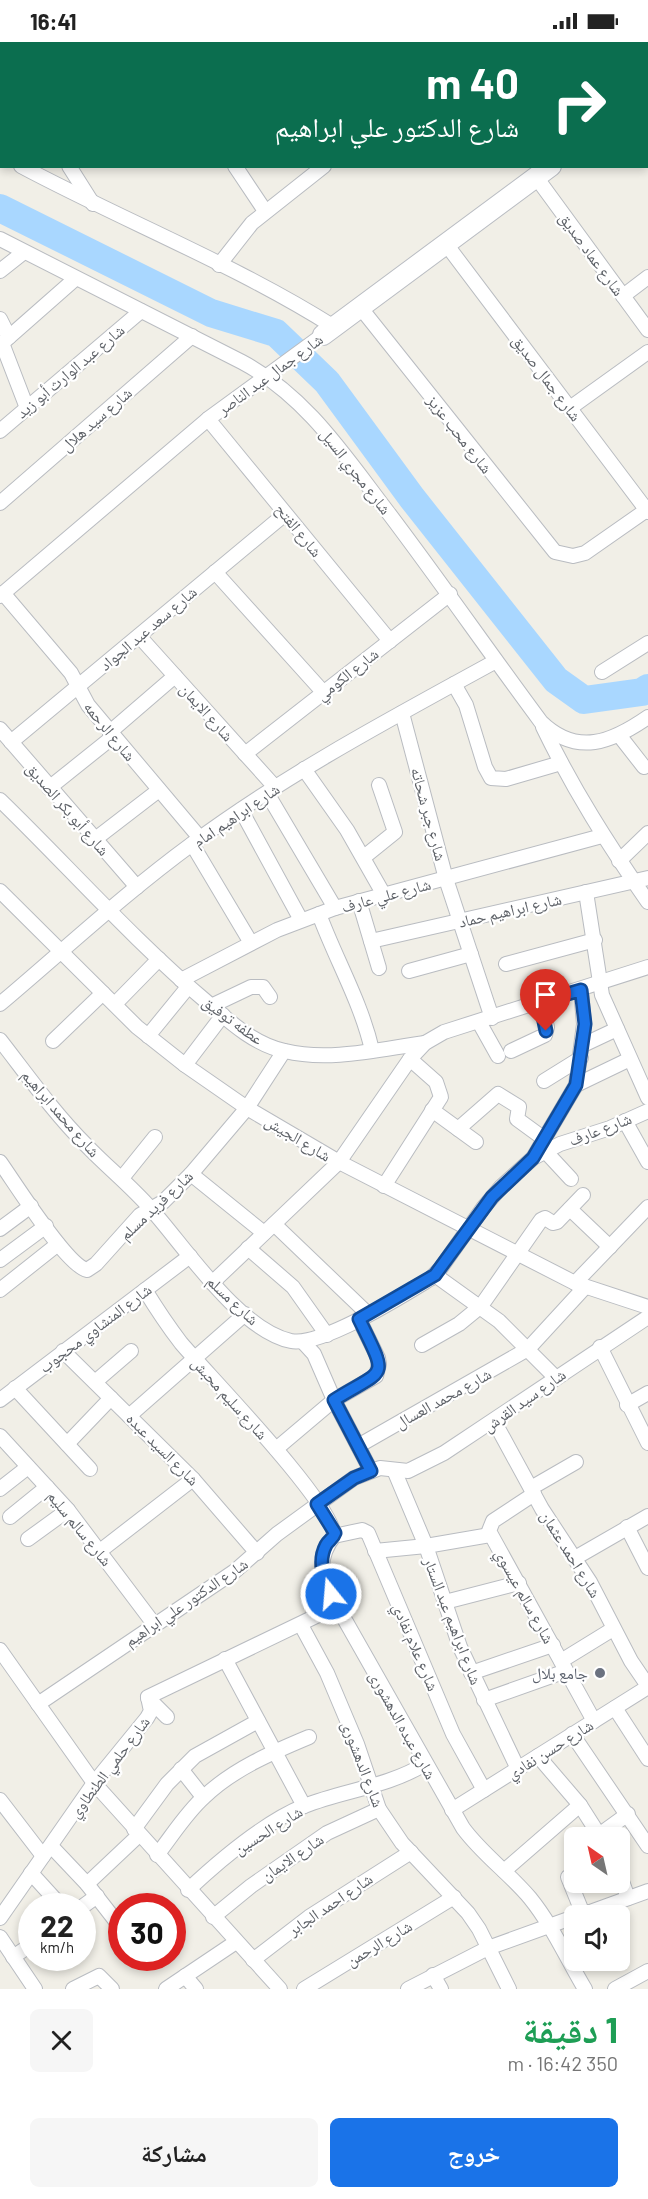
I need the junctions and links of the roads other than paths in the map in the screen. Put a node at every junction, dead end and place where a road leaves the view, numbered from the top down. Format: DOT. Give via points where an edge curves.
graph roads {
  1 [pos="25,168"];
  2 [pos="70,168"];
  3 [pos="236,168"];
  4 [pos="321,168"];
  5 [pos="544,172"];
  6 [pos="94,206"];
  7 [pos="265,211"];
  8 [pos="0,239"];
  9 [pos="446,244"];
  10 [pos="24,252"];
  11 [pos="219,265"];
  12 [pos="0,271"];
  13 [pos="648,278"];
  14 [pos="75,279"];
  15 [pos="623,296"];
  16 [pos="360,307"];
  17 [pos="141,311"];
  18 [pos="0,319"];
  19 [pos="648,330"];
  20 [pos="328,331"];
  21 [pos="192,336"];
  22 [pos="3,342"];
  23 [pos="648,352"];
  24 [pos="267,376"];
  25 [pos="27,408"];
  26 [pos="570,408"];
  27 [pos="208,419"];
  28 [pos="0,431"];
  29 [pos="0,502"];
  30 [pos="648,510"];
  31 [pos="285,514"];
  32 [pos="215,572"];
  33 [pos="450,594"];
  34 [pos="1,595"];
  35 [pos="139,636"];
  36 [pos="390,641"];
  37 [pos="648,643"];
  38 [pos="496,661"];
  39 [pos="602,672"];
  40 [pos="175,676"];
  41 [pos="454,684"];
  42 [pos="78,687"];
  43 [pos="324,693"];
  44 [pos="402,713"];
  45 [pos="648,717"];
  46 [pos="541,722"];
  47 [pos="0,729"];
  48 [pos="112,734"];
  49 [pos="619,735"];
  50 [pos="11,742"];
  51 [pos="245,754"];
  52 [pos="561,763"];
  53 [pos="644,767"];
  54 [pos="304,769"];
  55 [pos="379,785"];
  56 [pos="49,788"];
  57 [pos="159,790"];
  58 [pos="271,790"];
  59 [pos="0,800"];
  60 [pos="241,810"];
  61 [pos="648,833"];
  62 [pos="602,836"];
  63 [pos="94,840"];
  64 [pos="196,841"];
  65 [pos="364,857"];
  66 [pos="619,861"];
  67 [pos="648,878"];
  68 [pos="446,879"];
  69 [pos="634,882"];
  70 [pos="137,887"];
  71 [pos="586,892"];
  72 [pos="384,895"];
  73 [pos="3,899"];
  74 [pos="359,901"];
  75 [pos="648,902"];
  76 [pos="335,908"];
  77 [pos="110,910"];
  78 [pos="319,914"];
  79 [pos="301,920"];
  80 [pos="459,921"];
  81 [pos="371,940"];
  82 [pos="595,940"];
  83 [pos="251,943"];
  84 [pos="61,952"];
  85 [pos="471,954"];
  86 [pos="159,959"];
  87 [pos="506,964"];
  88 [pos="648,967"];
  89 [pos="379,968"];
  90 [pos="409,971"];
  91 [pos="184,983"];
  92 [pos="600,984"];
  93 [pos="581,990"];
  94 [pos="103,993"];
  95 [pos="270,997"];
  96 [pos="540,1002"];
  97 [pos="0,1004"];
  98 [pos="115,1005"];
  99 [pos="211,1006"];
  100 [pos="223,1016"];
  101 [pos="485,1020"];
  102 [pos="617,1029"];
  103 [pos="148,1036"];
  104 [pos="0,1040"];
  105 [pos="53,1041"];
  106 [pos="425,1043"];
  107 [pos="372,1050"];
  108 [pos="284,1051"];
  109 [pos="582,1052"];
  110 [pos="410,1059"];
  111 [pos="630,1059"];
  112 [pos="185,1065"];
  113 [pos="544,1081"];
  114 [pos="576,1085"];
  115 [pos="648,1098"];
  116 [pos="247,1108"];
  117 [pos="432,1110"];
  118 [pos="648,1111"];
  119 [pos="625,1121"];
  120 [pos="458,1129"];
  121 [pos="155,1137"];
  122 [pos="476,1142"];
  123 [pos="540,1149"];
  124 [pos="0,1162"];
  125 [pos="339,1162"];
  126 [pos="648,1162"];
  127 [pos="191,1174"];
  128 [pos="122,1178"];
  129 [pos="571,1179"];
  130 [pos="384,1186"];
  131 [pos="583,1195"];
  132 [pos="31,1206"];
  133 [pos="648,1207"];
  134 [pos="151,1208"];
  135 [pos="570,1209"];
  136 [pos="46,1226"];
  137 [pos="269,1228"];
  138 [pos="0,1229"];
  139 [pos="468,1229"];
  140 [pos="58,1244"];
  141 [pos="610,1247"];
  142 [pos="248,1248"];
  143 [pos="516,1253"];
  144 [pos="190,1256"];
  145 [pos="0,1260"];
  146 [pos="435,1275"];
  147 [pos="212,1283"];
  148 [pos="580,1285"];
  149 [pos="0,1290"];
  150 [pos="145,1290"];
  151 [pos="481,1306"];
  152 [pos="648,1307"];
  153 [pos="244,1314"];
  154 [pos="363,1317"];
  155 [pos="648,1317"];
  156 [pos="327,1335"];
  157 [pos="303,1342"];
  158 [pos="422,1345"];
  159 [pos="600,1347"];
  160 [pos="528,1349"];
  161 [pos="63,1351"];
  162 [pos="131,1351"];
  163 [pos="195,1358"];
  164 [pos="556,1378"];
  165 [pos="95,1382"];
  166 [pos="15,1388"];
  167 [pos="648,1393"];
  168 [pos="111,1398"];
  169 [pos="0,1400"];
  170 [pos="334,1400"];
  171 [pos="627,1405"];
  172 [pos="129,1416"];
  173 [pos="494,1421"];
  174 [pos="0,1436"];
  175 [pos="648,1443"];
  176 [pos="67,1444"];
  177 [pos="358,1446"];
  178 [pos="276,1449"];
  179 [pos="576,1462"];
  180 [pos="28,1467"];
  181 [pos="90,1469"];
  182 [pos="394,1470"];
  183 [pos="371,1471"];
  184 [pos="193,1479"];
  185 [pos="47,1487"];
  186 [pos="0,1490"];
  187 [pos="533,1491"];
  188 [pos="317,1504"];
  189 [pos="68,1510"];
  190 [pos="648,1516"];
  191 [pos="10,1517"];
  192 [pos="627,1527"];
  193 [pos="490,1535"];
  194 [pos="334,1536"];
  195 [pos="28,1539"];
  196 [pos="426,1546"];
  197 [pos="100,1551"];
  198 [pos="375,1551"];
  199 [pos="257,1553"];
  200 [pos="575,1558"];
  201 [pos="648,1568"];
  202 [pos="519,1583"];
  203 [pos="445,1602"];
  204 [pos="337,1606"];
  205 [pos="154,1624"];
  206 [pos="301,1624"];
  207 [pos="613,1629"];
  208 [pos="553,1645"];
  209 [pos="0,1650"];
  210 [pos="225,1659"];
  211 [pos="564,1666"];
  212 [pos="471,1673"];
  213 [pos="648,1686"];
  214 [pos="148,1698"];
  215 [pos="484,1700"];
  216 [pos="38,1704"];
  217 [pos="615,1708"];
  218 [pos="167,1717"];
  219 [pos="258,1720"];
  220 [pos="594,1721"];
  221 [pos="572,1734"];
  222 [pos="309,1737"];
  223 [pos="274,1751"];
  224 [pos="538,1756"];
  225 [pos="648,1760"];
  226 [pos="425,1764"];
  227 [pos="182,1768"];
  228 [pos="518,1769"];
  229 [pos="94,1783"];
  230 [pos="372,1787"];
  231 [pos="484,1790"];
  232 [pos="203,1797"];
  233 [pos="0,1800"];
  234 [pos="580,1805"];
  235 [pos="304,1806"];
  236 [pos="379,1809"];
  237 [pos="452,1810"];
  238 [pos="628,1814"];
  239 [pos="594,1827"];
  240 [pos="611,1827"];
  241 [pos="136,1832"];
  242 [pos="648,1846"];
  243 [pos="47,1851"];
  244 [pos="411,1852"];
  245 [pos="157,1855"];
  246 [pos="504,1871"];
  247 [pos="31,1873"];
  248 [pos="87,1884"];
  249 [pos="188,1890"];
  250 [pos="648,1891"];
  251 [pos="49,1893"];
  252 [pos="626,1893"];
  253 [pos="97,1896"];
  254 [pos="454,1897"];
  255 [pos="628,1898"];
  256 [pos="609,1905"];
  257 [pos="2,1909"];
  258 [pos="108,1911"];
  259 [pos="213,1917"];
  260 [pos="564,1921"];
  261 [pos="549,1926"];
  262 [pos="0,1937"];
  263 [pos="236,1942"];
  264 [pos="488,1948"];
  265 [pos="18,1954"];
  266 [pos="13,1957"];
  267 [pos="252,1960"];
  268 [pos="433,1975"];
  269 [pos="185,1976"];
  270 [pos="646,1976"];
  271 [pos="35,1989"];
  272 [pos="73,1989"];
  273 [pos="112,1989"];
  274 [pos="166,1989"];
  275 [pos="196,1989"];
  276 [pos="280,1989"];
  277 [pos="304,1989"];
  278 [pos="408,1989"];
  279 [pos="441,1989"];
  280 [pos="509,1989"];
  281 [pos="585,1989"];
  282 [pos="615,1989"];
  1 -- 6 [label="street"];
  2 -- 6 [label="street"];
  3 -- 7 [label="street"];
  4 -- 7 [label="street"];
  5 -- 9 [label="street, شارع جمال عبد الناصر"];
  5 -- 15 [label="street, شارع عماد صديق"];
  6 -- 11 [label="street"];
  7 -- 11 [label="street"];
  8 -- 10 [label="street, شارع مجري السيل"];
  9 -- 16 [label="street, شارع جمال عبد الناصر"];
  9 -- 26 [label="street, شارع جمال صديق"];
  10 -- 12 [label="street"];
  10 -- 14 [label="street, شارع مجري السيل"];
  11 -- 20 [label="street" via="306,309"];
  13 -- 15 [label="street"];
  14 -- 17 [label="street, شارع مجري السيل"];
  14 -- 22 [label="street"];
  15 -- 19 [label="street, شارع عماد صديق"];
  16 -- 20 [label="street, شارع جمال عبد الناصر"];
  16 -- 30 [label="street, شارع محب عزيز" via="555,552 585,553"];
  17 -- 21 [label="street, شارع مجري السيل"];
  17 -- 25 [label="street, شارع عبد الوارث أبو زيد"];
  18 -- 22 [label="street"];
  20 -- 24 [label="street, شارع جمال عبد الناصر"];
  21 -- 24 [label="street, شارع مجري السيل"];
  21 -- 29 [label="street, شارع سيد هلال"];
  22 -- 25 [label="street"];
  23 -- 26 [label="street"];
  24 -- 27 [label="street, شارع جمال عبد الناصر"];
  24 -- 33 [label="street, شارع مجري السيل" via="320,425"];
  25 -- 28 [label="street, شارع عبد الوارث أبو زيد"];
  26 -- 30 [label="street, شارع جمال صديق"];
  27 -- 31 [label="street, شارع الفتح"];
  27 -- 34 [label="street, شارع جمال عبد الناصر"];
  31 -- 32 [label="street, شارع سعد عبد الجواد"];
  31 -- 36 [label="street, شارع الفتح"];
  32 -- 35 [label="street, شارع سعد عبد الجواد"];
  32 -- 43 [label="street"];
  33 -- 36 [label="street, شارع الكومي"];
  33 -- 38 [label="street, شارع مجري السيل"];
  34 -- 42 [label="street, شارع الرحمه" via="71,673"];
  35 -- 40 [label="street, شارع الايمان"];
  35 -- 42 [label="street, شارع سعد عبد الجواد"];
  36 -- 43 [label="street, شارع الكومي"];
  37 -- 39 [label="street"];
  38 -- 41 [label="street, شارع ابراهيم امام"];
  38 -- 46 [label="street, شارع مجري السيل"];
  40 -- 48 [label="street"];
  40 -- 51 [label="street, شارع الايمان"];
  41 -- 44 [label="street, شارع ابراهيم امام"];
  41 -- 52 [label="street" via="466,705 491,777 506,780"];
  42 -- 48 [label="street, شارع الرحمه"];
  42 -- 50 [label="street, شارع سعد عبد الجواد"];
  43 -- 51 [label="street, شارع الكومي"];
  44 -- 54 [label="street, شارع ابراهيم امام"];
  44 -- 68 [label="street, شارع جبر شحاته"];
  45 -- 49 [label="street, شارع مجري السيل"];
  46 -- 49 [label="street, شارع مجري السيل" via="552,732 581,743 601,742"];
  46 -- 52 [label="street"];
  47 -- 50 [label="street, شارع أبو بكر الصديق"];
  48 -- 56 [label="street"];
  48 -- 57 [label="street, شارع الرحمه"];
  49 -- 53 [label="street"];
  50 -- 56 [label="street, شارع أبو بكر الصديق"];
  51 -- 58 [label="street, شارع الايمان"];
  52 -- 62 [label="street"];
  54 -- 58 [label="street, شارع ابراهيم امام"];
  54 -- 65 [label="street"];
  55 -- 65 [label="street" via="395,832"];
  56 -- 63 [label="street, شارع أبو بكر الصديق"];
  57 -- 63 [label="street"];
  57 -- 64 [label="street, شارع الرحمه"];
  58 -- 60 [label="street, شارع ابراهيم امام"];
  58 -- 76 [label="street, شارع الايمان"];
  59 -- 77 [label="street, عطفه توفيق"];
  60 -- 64 [label="street, شارع ابراهيم امام"];
  60 -- 79 [label="street"];
  61 -- 66 [label="street"];
  62 -- 66 [label="street"];
  62 -- 68 [label="street, شارع علي عارف"];
  63 -- 70 [label="street, شارع أبو بكر الصديق"];
  64 -- 70 [label="street, شارع ابراهيم امام"];
  64 -- 83 [label="street, شارع الرحمه"];
  65 -- 72 [label="street"];
  66 -- 69 [label="street"];
  67 -- 69 [label="street, شارع ابراهيم حماد"];
  68 -- 72 [label="street, شارع علي عارف"];
  68 -- 80 [label="street, شارع جبر شحاته"];
  69 -- 71 [label="street, شارع ابراهيم حماد"];
  69 -- 75 [label="street"];
  70 -- 77 [label="street, شارع ابراهيم امام"];
  71 -- 80 [label="street, شارع ابراهيم حماد"];
  71 -- 82 [label="street"];
  72 -- 74 [label="street, شارع علي عارف"];
  73 -- 84 [label="street, شارع الجيش"];
  74 -- 76 [label="street, شارع علي عارف"];
  74 -- 81 [label="street"];
  76 -- 78 [label="street, شارع علي عارف"];
  77 -- 84 [label="street, شارع ابراهيم امام"];
  77 -- 86 [label="street, عطفه توفيق"];
  78 -- 79 [label="street, شارع علي عارف"];
  78 -- 107 [label="street" via="364,1017"];
  79 -- 83 [label="street, شارع علي عارف"];
  80 -- 81 [label="street, شارع ابراهيم حماد"];
  80 -- 85 [label="street, شارع جبر شحاته"];
  81 -- 89 [label="street"];
  82 -- 87 [label="street"];
  82 -- 92 [label="street"];
  83 -- 91 [label="street, شارع علي عارف"];
  84 -- 94 [label="street, شارع الجيش"];
  84 -- 97 [label="street, شارع ابراهيم امام"];
  85 -- 90 [label="street"];
  85 -- 101 [label="street, شارع جبر شحاته"];
  86 -- 91 [label="street, عطفه توفيق"];
  86 -- 98 [label="street"];
  88 -- 92 [label="street"];
  91 -- 99 [label="street, عطفه توفيق"];
  91 -- 103 [label="street, شارع علي عارف"];
  92 -- 93 [label="street"];
  92 -- 102 [label="street"];
  93 -- 96 [label="street"];
  93 -- 109 [label="street" via="585,1024"];
  94 -- 98 [label="street, شارع الجيش"];
  94 -- 105 [label="street"];
  95 -- 99 [label="street" via="263,987 254,986"];
  96 -- 101 [label="street"];
  96 -- 101 [label="street, شارع جبر شحاته" via="547,1027 545,1035 504,1054"];
  98 -- 103 [label="street, شارع الجيش"];
  99 -- 100 [label="street, عطفه توفيق"];
  100 -- 108 [label="street, عطفه توفيق" via="251,1036"];
  100 -- 112 [label="street"];
  101 -- 106 [label="street" via="444,1032"];
  102 -- 109 [label="street"];
  102 -- 111 [label="street"];
  103 -- 112 [label="street, شارع الجيش"];
  104 -- 128 [label="street, شارع محمد ابراهيم" via="59,1116"];
  106 -- 107 [label="street, عطفه توفيق"];
  106 -- 110 [label="street"];
  107 -- 108 [label="street, عطفه توفيق" via="327,1054"];
  108 -- 116 [label="street, شارع فريد مسلم"];
  109 -- 113 [label="street"];
  109 -- 114 [label="street"];
  110 -- 117 [label="street" via="439,1087 441,1097"];
  110 -- 125 [label="street"];
  111 -- 114 [label="street"];
  111 -- 115 [label="street"];
  112 -- 116 [label="street, شارع الجيش"];
  114 -- 123 [label="street"];
  116 -- 125 [label="street, شارع الجيش"];
  116 -- 127 [label="street, شارع فريد مسلم"];
  117 -- 120 [label="street"];
  117 -- 130 [label="street"];
  118 -- 119 [label="street, شارع عارف"];
  119 -- 123 [label="street, شارع عارف"];
  119 -- 126 [label="street"];
  120 -- 122 [label="street"];
  120 -- 123 [label="street" via="498,1094 519,1107 517,1119"];
  121 -- 128 [label="street"];
  123 -- 129 [label="street"];
  123 -- 139 [label="street, شارع عارف" via="501,1187"];
  124 -- 132 [label="street"];
  125 -- 130 [label="street, شارع الجيش"];
  125 -- 137 [label="street"];
  127 -- 134 [label="street, شارع فريد مسلم" via="164,1202"];
  127 -- 137 [label="street"];
  128 -- 134 [label="street, شارع محمد ابراهيم"];
  130 -- 139 [label="street, شارع الجيش"];
  131 -- 135 [label="street"];
  132 -- 136 [label="street"];
  132 -- 138 [label="street"];
  133 -- 141 [label="street, شارع محمد العسال"];
  134 -- 140 [label="street, شارع فريد مسلم" via="96,1264 84,1269"];
  134 -- 144 [label="street, شارع مسلم"];
  135 -- 141 [label="street"];
  135 -- 143 [label="street" via="556,1223 542,1218"];
  136 -- 140 [label="street"];
  136 -- 145 [label="street"];
  137 -- 142 [label="street"];
  137 -- 154 [label="street"];
  139 -- 143 [label="street, شارع الجيش"];
  139 -- 146 [label="street, شارع عارف"];
  140 -- 149 [label="street"];
  141 -- 148 [label="street, شارع محمد العسال"];
  142 -- 147 [label="street"];
  142 -- 156 [label="street" via="293,1287"];
  143 -- 148 [label="street, شارع الجيش"];
  143 -- 151 [label="street"];
  144 -- 147 [label="street, شارع مسلم"];
  144 -- 150 [label="street, شارع المنشاوي محجوب"];
  146 -- 151 [label="street"];
  146 -- 154 [label="street, شارع عارف"];
  147 -- 153 [label="street, شارع مسلم"];
  148 -- 152 [label="street, شارع الجيش"];
  148 -- 160 [label="street, شارع محمد العسال"];
  150 -- 161 [label="street, شارع المنشاوي محجوب"];
  150 -- 163 [label="street, شارع سليم محبش"];
  151 -- 158 [label="street" via="470,1317"];
  151 -- 160 [label="street"];
  153 -- 157 [label="street, شارع مسلم" via="274,1335"];
  153 -- 163 [label="street"];
  154 -- 156 [label="street, شارع عارف"];
  154 -- 170 [label="street" via="379,1370 371,1380"];
  155 -- 159 [label="street, شارع سيد القرش"];
  156 -- 157 [label="street, شارع عارف"];
  157 -- 170 [label="street" via="314,1354"];
  159 -- 164 [label="street, شارع سيد القرش"];
  159 -- 171 [label="street"];
  160 -- 164 [label="street"];
  160 -- 177 [label="street, شارع محمد العسال"];
  161 -- 165 [label="street, شارع السيد عبده"];
  161 -- 166 [label="street, شارع المنشاوي محجوب"];
  162 -- 165 [label="street"];
  163 -- 172 [label="street"];
  163 -- 178 [label="street, شارع سليم محبش"];
  164 -- 173 [label="street, شارع سيد القرش"];
  165 -- 168 [label="street, شارع السيد عبده"];
  166 -- 169 [label="street, شارع المنشاوي محجوب"];
  166 -- 176 [label="street"];
  167 -- 171 [label="street"];
  168 -- 172 [label="street, شارع السيد عبده"];
  168 -- 176 [label="street"];
  170 -- 177 [label="street"];
  170 -- 178 [label="street"];
  171 -- 175 [label="street"];
  172 -- 184 [label="street, شارع السيد عبده"];
  173 -- 182 [label="street, شارع سيد القرش" via="408,1471"];
  173 -- 187 [label="street, شارع احمد عثمان"];
  174 -- 180 [label="street, شارع سالم سليم"];
  176 -- 181 [label="street"];
  177 -- 183 [label="street"];
  178 -- 188 [label="street, شارع سليم محبش"];
  179 -- 187 [label="street"];
  180 -- 185 [label="street, شارع سالم سليم"];
  180 -- 186 [label="street"];
  182 -- 183 [label="street, شارع الدكتور علي ابراهيم"];
  182 -- 196 [label="street, شارع ابراهيم عبد الستار"];
  183 -- 188 [label="street, شارع الدكتور علي ابراهيم"];
  184 -- 197 [label="street"];
  184 -- 199 [label="street, شارع السيد عبده"];
  185 -- 189 [label="street, شارع سالم سليم"];
  185 -- 191 [label="street"];
  187 -- 193 [label="street" via="493,1521"];
  187 -- 200 [label="street, شارع احمد عثمان"];
  188 -- 194 [label="street"];
  188 -- 199 [label="street, شارع الدكتور علي ابراهيم"];
  189 -- 195 [label="street"];
  189 -- 197 [label="street, شارع سالم سليم"];
  190 -- 192 [label="street"];
  192 -- 200 [label="street"];
  192 -- 201 [label="street"];
  193 -- 196 [label="street"];
  193 -- 202 [label="street, شارع سالم عيسوي"];
  194 -- 198 [label="street, شارع علام نفادي" via="365,1531"];
  194 -- 204 [label="street, شارع عبده الدهشورى" via="325,1548 322,1566 323,1578"];
  196 -- 198 [label="street"];
  196 -- 203 [label="street, شارع ابراهيم عبد الستار"];
  197 -- 205 [label="street, شارع سالم سليم"];
  198 -- 231 [label="street, شارع علام نفادي" via="453,1734"];
  199 -- 205 [label="street, شارع الدكتور علي ابراهيم"];
  200 -- 207 [label="street, شارع احمد عثمان"];
  202 -- 203 [label="street"];
  202 -- 208 [label="street, شارع سالم عيسوي"];
  203 -- 212 [label="street, شارع ابراهيم عبد الستار"];
  204 -- 206 [label="street, شارع حلمي الطنطاوي"];
  204 -- 226 [label="street, شارع عبده الدهشورى"];
  205 -- 216 [label="street, شارع الدكتور علي ابراهيم"];
  206 -- 210 [label="street, شارع حلمي الطنطاوي"];
  206 -- 230 [label="street, شارع الدهشورى" via="327,1673"];
  207 -- 211 [label="street"];
  207 -- 213 [label="street, شارع احمد عثمان"];
  208 -- 211 [label="street, شارع سالم عيسوي"];
  208 -- 212 [label="street"];
  209 -- 216 [label="street"];
  210 -- 214 [label="street, شارع حلمي الطنطاوي"];
  210 -- 219 [label="street"];
  211 -- 215 [label="street"];
  211 -- 220 [label="street, شارع سالم عيسوي"];
  212 -- 215 [label="street, شارع ابراهيم عبد الستار"];
  213 -- 217 [label="street, شارع حسن نفادي"];
  214 -- 218 [label="street"];
  214 -- 229 [label="street, شارع حلمي الطنطاوي" via="150,1714"];
  215 -- 228 [label="street, شارع ابراهيم عبد الستار"];
  216 -- 229 [label="street"];
  217 -- 220 [label="street, شارع حسن نفادي"];
  217 -- 225 [label="street"];
  219 -- 223 [label="street"];
  219 -- 227 [label="street" via="195,1756"];
  220 -- 221 [label="street, شارع حسن نفادي"];
  221 -- 224 [label="street, شارع حسن نفادي"];
  221 -- 238 [label="street"];
  222 -- 223 [label="street"];
  223 -- 232 [label="street"];
  223 -- 235 [label="street"];
  224 -- 228 [label="street, شارع حسن نفادي"];
  224 -- 234 [label="street"];
  226 -- 230 [label="street, شارع الحسين"];
  226 -- 237 [label="street, شارع عبده الدهشورى"];
  227 -- 232 [label="street"];
  227 -- 241 [label="street"];
  228 -- 231 [label="street, شارع حسن نفادي"];
  229 -- 241 [label="street"];
  229 -- 243 [label="street, شارع حلمي الطنطاوي"];
  230 -- 235 [label="street, شارع الحسين"];
  230 -- 236 [label="street, شارع الدهشورى"];
  231 -- 237 [label="street, شارع حسن نفادي"];
  232 -- 245 [label="street"];
  233 -- 243 [label="street"];
  234 -- 239 [label="street"];
  234 -- 246 [label="street"];
  235 -- 249 [label="street, شارع الحسين" via="258,1833"];
  236 -- 244 [label="street, شارع الدهشورى"];
  236 -- 259 [label="street, شارع الايمان" via="327,1833 250,1886"];
  237 -- 246 [label="street, شارع عبده الدهشورى" via="471,1840"];
  238 -- 240 [label="street"];
  238 -- 242 [label="street"];
  241 -- 245 [label="street"];
  241 -- 248 [label="street"];
  243 -- 247 [label="street, شارع حلمي الطنطاوي"];
  243 -- 248 [label="street"];
  244 -- 254 [label="street, شارع الدهشورى"];
  244 -- 267 [label="street, شارع احمد الجابر" via="309,1917"];
  245 -- 249 [label="street"];
  246 -- 261 [label="street, شارع عبده الدهشورى"];
  247 -- 251 [label="street"];
  247 -- 257 [label="street, شارع حلمي الطنطاوي"];
  248 -- 253 [label="street"];
  249 -- 259 [label="street"];
  250 -- 255 [label="street"];
  252 -- 255 [label="street"];
  253 -- 258 [label="street"];
  254 -- 264 [label="street, شارع الدهشورى" via="479,1929"];
  254 -- 277 [label="street, شارع الرحمن"];
  255 -- 256 [label="street"];
  259 -- 263 [label="street"];
  260 -- 261 [label="street"];
  261 -- 264 [label="street"];
  261 -- 281 [label="street, شارع عبده الدهشورى"];
  262 -- 266 [label="street"];
  263 -- 267 [label="street"];
  263 -- 269 [label="street"];
  264 -- 268 [label="street"];
  264 -- 280 [label="street, شارع الدهشورى"];
  265 -- 266 [label="street"];
  266 -- 271 [label="street"];
  267 -- 276 [label="street"];
  268 -- 278 [label="street"];
  268 -- 279 [label="street"];
  269 -- 274 [label="street"];
  269 -- 275 [label="street"];
  270 -- 282 [label="street"];
  272 -- 273 [label="street" via="99,1976"];
}
